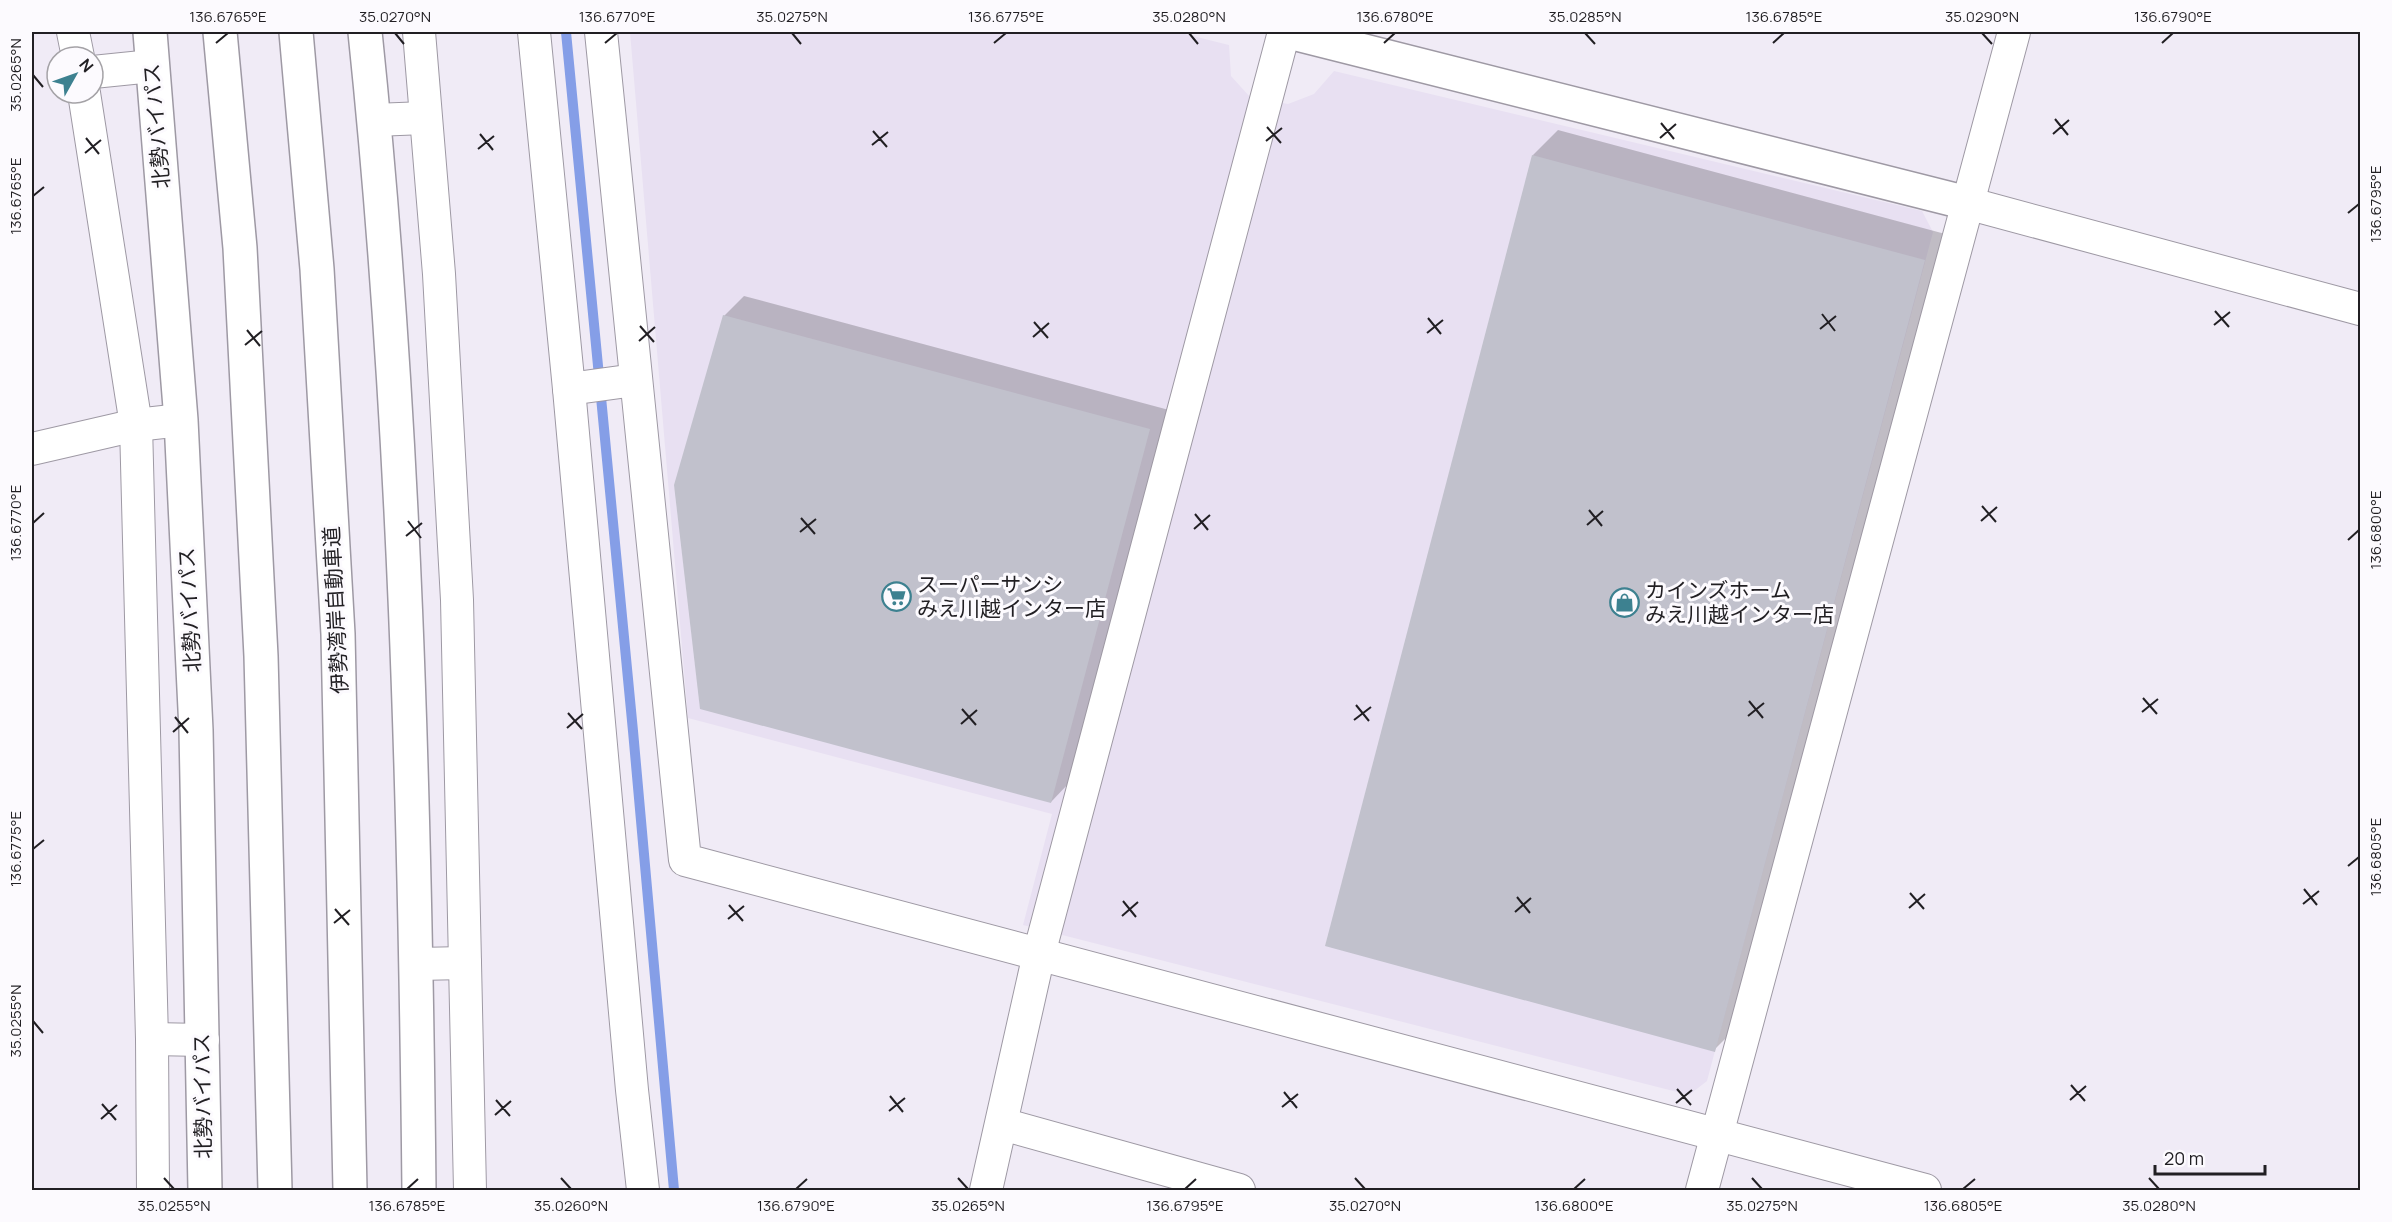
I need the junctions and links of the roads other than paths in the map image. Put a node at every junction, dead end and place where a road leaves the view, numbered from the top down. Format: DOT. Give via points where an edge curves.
graph roads {
  1 [pos="150,32"];
  2 [pos="220,32"];
  3 [pos="296,32"];
  4 [pos="365,32"];
  5 [pos="418,32"];
  6 [pos="534,32"];
  7 [pos="601,32"];
  8 [pos="1284,32"];
  9 [pos="1289,32"];
  10 [pos="2014,32"];
  11 [pos="153,66"];
  12 [pos="105,71"];
  13 [pos="86,105"];
  14 [pos="425,118"];
  15 [pos="374,120"];
  16 [pos="1967,203"];
  17 [pos="2361,309"];
  18 [pos="628,382"];
  19 [pos="577,388"];
  20 [pos="181,420"];
  21 [pos="136,425"];
  22 [pos="32,449"];
  23 [pos="1040,954"];
  24 [pos="465,963"];
  25 [pos="417,964"];
  26 [pos="152,1039"];
  27 [pos="203,1040"];
  28 [pos="1002,1124"];
  29 [pos="1716,1135"];
  30 [pos="153,1191"];
  31 [pos="205,1191"];
  32 [pos="275,1191"];
  33 [pos="350,1191"];
  34 [pos="419,1191"];
  35 [pos="470,1191"];
  36 [pos="644,1191"];
  37 [pos="986,1191"];
  38 [pos="1239,1191"];
  39 [pos="1702,1191"];
  40 [pos="1925,1191"];
  1 -- 11 [label="main road, 北勢バイパス"];
  2 -- 32 [label="main road" via="240,248 261,656"];
  3 -- 33 [label="main road, 伊勢湾岸自動車道" via="317,269 338,634"];
  4 -- 15 [label="main road"];
  5 -- 14 [label="street"];
  6 -- 19 [label="street"];
  7 -- 18 [label="street"];
  8 -- 23 [label="street"];
  9 -- 16 [label="main road"];
  10 -- 16 [label="street"];
  11 -- 12 [label="street"];
  11 -- 20 [label="main road, 北勢バイパス"];
  13 -- 21 [label="street"];
  14 -- 15 [label="street"];
  14 -- 24 [label="street" via="439,274 457,600"];
  15 -- 25 [label="main road" via="400,518"];
  16 -- 17 [label="street"];
  16 -- 29 [label="street"];
  18 -- 19 [label="street"];
  18 -- 23 [label="street" via="685,860"];
  19 -- 36 [label="street" via="632,1090"];
  20 -- 21 [label="street"];
  20 -- 27 [label="main road, 北勢バイパス" via="196,730"];
  21 -- 22 [label="street"];
  21 -- 26 [label="street"];
  23 -- 28 [label="street"];
  23 -- 29 [label="street"];
  24 -- 25 [label="street"];
  24 -- 35 [label="street"];
  25 -- 34 [label="main road"];
  26 -- 27 [label="street"];
  26 -- 30 [label="street"];
  27 -- 31 [label="main road, 北勢バイパス"];
  28 -- 37 [label="street"];
  28 -- 38 [label="street"];
  29 -- 39 [label="street"];
  29 -- 40 [label="street"];
}
